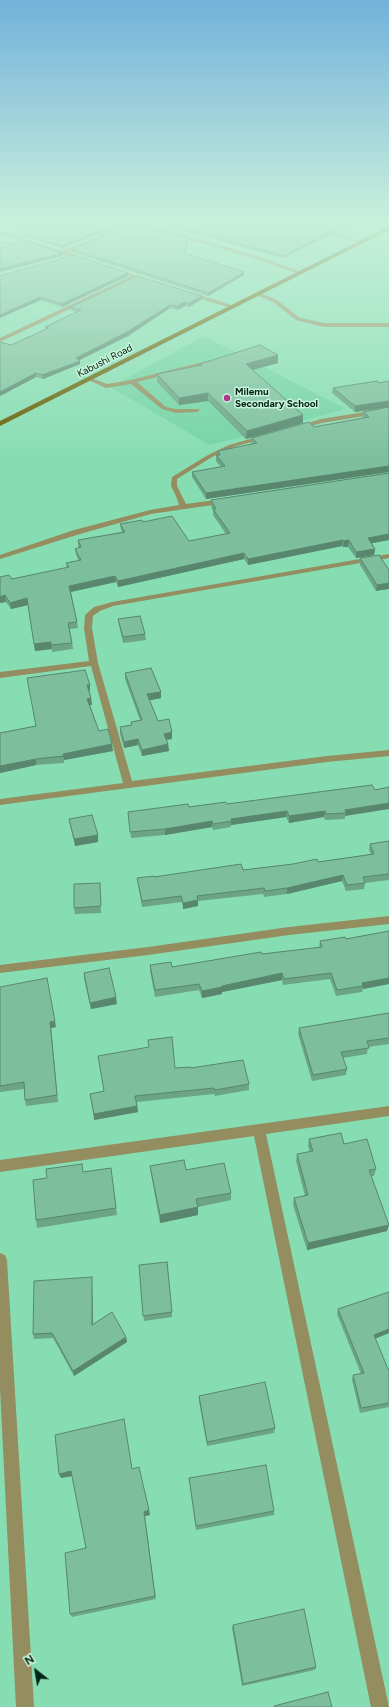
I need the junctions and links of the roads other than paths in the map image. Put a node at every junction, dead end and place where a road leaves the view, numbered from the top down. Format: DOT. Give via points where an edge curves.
graph roads {
  1 [pos="86,300"];
  2 [pos="210,300"];
  3 [pos="247,300"];
  4 [pos="271,300"];
  5 [pos="233,307"];
  6 [pos="389,325"];
  7 [pos="0,340"];
  8 [pos="221,360"];
  9 [pos="89,379"];
  10 [pos="133,382"];
  11 [pos="197,410"];
  12 [pos="389,410"];
  13 [pos="0,424"];
  14 [pos="292,429"];
  15 [pos="270,435"];
  16 [pos="231,500"];
  17 [pos="183,506"];
  18 [pos="389,556"];
  19 [pos="0,557"];
  20 [pos="94,663"];
  21 [pos="0,674"];
  22 [pos="389,753"];
  23 [pos="128,786"];
  24 [pos="0,802"];
  25 [pos="389,920"];
  26 [pos="0,969"];
  27 [pos="389,1111"];
  28 [pos="259,1129"];
  29 [pos="0,1166"];
  30 [pos="0,1260"];
  31 [pos="4,1406"];
  32 [pos="26,1707"];
  33 [pos="380,1707"];
  1 -- 7 [label="street"];
  2 -- 5 [label="street"];
  3 -- 5 [label="main road, Kabushi Road"];
  4 -- 6 [label="street" via="298,319 324,325"];
  5 -- 9 [label="main road, Kabushi Road"];
  8 -- 10 [label="street"];
  9 -- 10 [label="street" via="106,386"];
  9 -- 13 [label="main road, Kabushi Road"];
  10 -- 11 [label="street" via="164,408 176,411"];
  12 -- 14 [label="street"];
  15 -- 17 [label="street" via="231,446 174,478 174,486"];
  16 -- 17 [label="street"];
  17 -- 19 [label="street" via="150,512 77,532"];
  18 -- 20 [label="street" via="238,581 97,609 89,615 88,628"];
  20 -- 21 [label="street"];
  20 -- 23 [label="street"];
  22 -- 23 [label="street"];
  23 -- 24 [label="street"];
  25 -- 26 [label="street"];
  27 -- 28 [label="street"];
  28 -- 29 [label="street"];
  28 -- 33 [label="street"];
  30 -- 31 [label="street"];
  31 -- 32 [label="street"];
}
